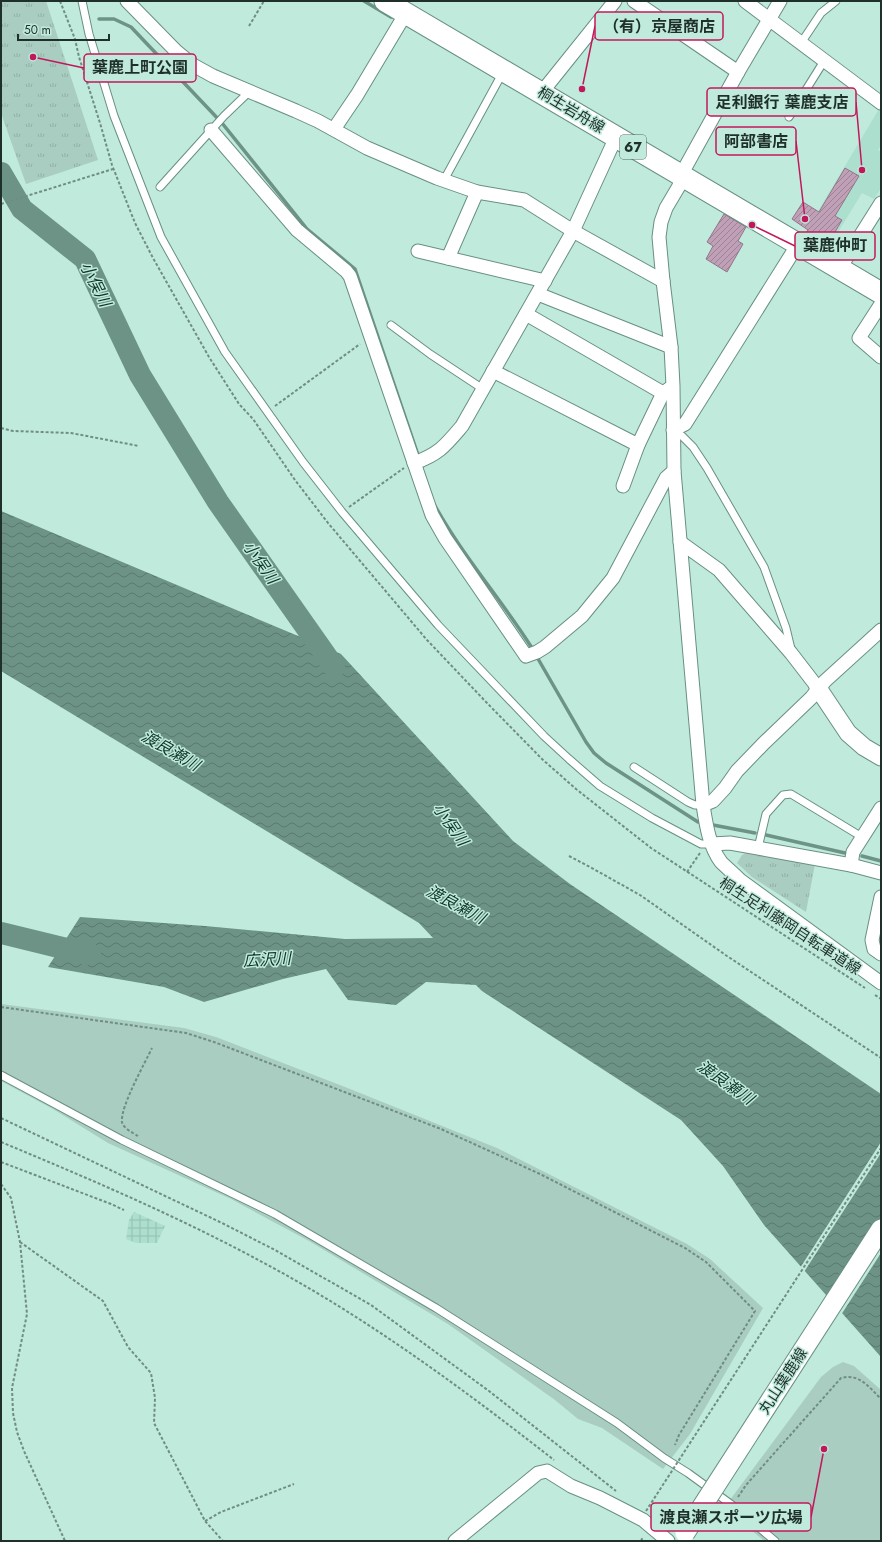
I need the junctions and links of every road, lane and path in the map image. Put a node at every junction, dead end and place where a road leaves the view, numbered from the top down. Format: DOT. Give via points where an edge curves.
graph roads {
  1 [pos="60,1"];
  2 [pos="82,1"];
  3 [pos="127,1"];
  4 [pos="264,1"];
  5 [pos="385,1"];
  6 [pos="615,1"];
  7 [pos="634,1"];
  8 [pos="745,1"];
  9 [pos="780,1"];
  10 [pos="836,1"];
  11 [pos="406,13"];
  12 [pos="770,20"];
  13 [pos="249,26"];
  14 [pos="801,43"];
  15 [pos="824,60"];
  16 [pos="504,70"];
  17 [pos="738,72"];
  18 [pos="250,91"];
  19 [pos="542,92"];
  20 [pos="881,103"];
  21 [pos="789,117"];
  22 [pos="213,127"];
  23 [pos="334,129"];
  24 [pos="616,136"];
  25 [pos="681,175"];
  26 [pos="444,180"];
  27 [pos="160,187"];
  28 [pos="477,192"];
  29 [pos="881,203"];
  30 [pos="1,204"];
  31 [pos="573,231"];
  32 [pos="798,244"];
  33 [pos="418,251"];
  34 [pos="448,258"];
  35 [pos="840,268"];
  36 [pos="545,281"];
  37 [pos="663,281"];
  38 [pos="881,293"];
  39 [pos="538,294"];
  40 [pos="881,304"];
  41 [pos="526,314"];
  42 [pos="391,325"];
  43 [pos="366,340"];
  44 [pos="671,347"];
  45 [pos="881,357"];
  46 [pos="493,371"];
  47 [pos="483,389"];
  48 [pos="668,390"];
  49 [pos="272,408"];
  50 [pos="1,428"];
  51 [pos="673,430"];
  52 [pos="638,445"];
  53 [pos="139,446"];
  54 [pos="419,461"];
  55 [pos="674,472"];
  56 [pos="623,486"];
  57 [pos="354,503"];
  58 [pos="680,542"];
  59 [pos="881,630"];
  60 [pos="791,654"];
  61 [pos="818,688"];
  62 [pos="881,757"];
  63 [pos="634,767"];
  64 [pos="703,805"];
  65 [pos="881,808"];
  66 [pos="862,837"];
  67 [pos="707,847"];
  68 [pos="758,848"];
  69 [pos="569,856"];
  70 [pos="851,865"];
  71 [pos="881,873"];
  72 [pos="881,898"];
  73 [pos="881,954"];
  74 [pos="881,983"];
  75 [pos="868,990"];
  76 [pos="874,994"];
  77 [pos="881,999"];
  78 [pos="1,1007"];
  79 [pos="152,1048"];
  80 [pos="881,1058"];
  81 [pos="1,1075"];
  82 [pos="1,1118"];
  83 [pos="1,1142"];
  84 [pos="881,1148"];
  85 [pos="150,1154"];
  86 [pos="1,1162"];
  87 [pos="1,1184"];
  88 [pos="124,1210"];
  89 [pos="881,1229"];
  90 [pos="20,1242"];
  91 [pos="881,1399"];
  92 [pos="675,1445"];
  93 [pos="556,1461"];
  94 [pos="604,1482"];
  95 [pos="294,1484"];
  96 [pos="732,1505"];
  97 [pos="646,1511"];
  98 [pos="205,1521"];
  99 [pos="676,1537"];
  100 [pos="66,1541"];
  101 [pos="223,1541"];
  102 [pos="454,1541"];
  103 [pos="775,1541"];
  1 -- 30 [label="path" via="75,39 78,57 113,169"];
  2 -- 67 [label="lane" via="89,34 114,116 161,237 225,352 302,462 438,625 569,760 624,802"];
  3 -- 18 [label="street" via="176,51 193,64 213,76"];
  4 -- 13 [label="path"];
  5 -- 11 [label="main road, 桐生岩舟線 / 67"];
  6 -- 19 [label="street"];
  7 -- 17 [label="street"];
  8 -- 12 [label="street"];
  9 -- 12 [label="street"];
  10 -- 14 [label="lane" via="821,13"];
  11 -- 16 [label="main road, 桐生岩舟線 / 67"];
  11 -- 23 [label="street"];
  12 -- 14 [label="street"];
  12 -- 17 [label="street"];
  14 -- 15 [label="street"];
  15 -- 20 [label="street"];
  15 -- 21 [label="lane"];
  16 -- 19 [label="main road, 桐生岩舟線 / 67"];
  16 -- 26 [label="lane"];
  17 -- 25 [label="street"];
  18 -- 22 [label="lane"];
  18 -- 23 [label="street"];
  19 -- 24 [label="main road, 桐生岩舟線 / 67"];
  22 -- 27 [label="lane"];
  22 -- 54 [label="street" via="297,230 350,276"];
  23 -- 26 [label="street" via="367,148"];
  24 -- 25 [label="main road, 桐生岩舟線 / 67"];
  24 -- 31 [label="street"];
  25 -- 32 [label="main road, 桐生岩舟線 / 67"];
  25 -- 37 [label="street" via="679,186 666,208 662,222 660,237"];
  26 -- 28 [label="street"];
  28 -- 31 [label="street" via="524,200"];
  28 -- 34 [label="street"];
  29 -- 35 [label="street"];
  31 -- 36 [label="street"];
  31 -- 37 [label="street"];
  32 -- 35 [label="main road, 桐生岩舟線 / 67"];
  32 -- 51 [label="street" via="685,424"];
  33 -- 34 [label="street"];
  34 -- 36 [label="street"];
  35 -- 38 [label="main road, 桐生岩舟線 / 67"];
  36 -- 39 [label="street"];
  37 -- 44 [label="street"];
  39 -- 41 [label="street"];
  39 -- 44 [label="street"];
  40 -- 45 [label="street" via="859,338"];
  41 -- 46 [label="street"];
  41 -- 48 [label="street"];
  42 -- 47 [label="lane"];
  43 -- 49 [label="path"];
  44 -- 48 [label="street"];
  46 -- 47 [label="street"];
  46 -- 52 [label="street"];
  47 -- 54 [label="street" via="462,426 443,449"];
  48 -- 51 [label="street"];
  48 -- 52 [label="street"];
  50 -- 53 [label="path" via="13,431 71,433"];
  51 -- 55 [label="street"];
  51 -- 60 [label="lane" via="693,447 707,468 764,567 786,628"];
  52 -- 56 [label="street"];
  54 -- 55 [label="street" via="432,515 526,656 545,648 582,616 613,578 666,478"];
  54 -- 57 [label="path" via="408,465"];
  55 -- 58 [label="street"];
  58 -- 60 [label="street" via="719,570"];
  58 -- 64 [label="street"];
  59 -- 61 [label="street"];
  60 -- 61 [label="street"];
  61 -- 62 [label="street" via="848,733"];
  61 -- 64 [label="street" via="737,771 725,788 713,800"];
  63 -- 64 [label="lane" via="688,802"];
  64 -- 67 [label="street"];
  65 -- 66 [label="street"];
  66 -- 68 [label="lane" via="787,794 783,795 766,814"];
  66 -- 70 [label="street" via="853,852"];
  67 -- 68 [label="street" via="730,843"];
  67 -- 74 [label="street" via="740,880"];
  67 -- 75 [label="path, 桐生足利藤岡自転車道線" via="688,872"];
  68 -- 70 [label="street"];
  69 -- 80 [label="path" via="640,895 726,956"];
  70 -- 71 [label="street"];
  72 -- 73 [label="street" via="872,940 874,949"];
  76 -- 77 [label="path"];
  78 -- 92 [label="path" via="170,1031 202,1038 413,1117 540,1174 685,1248 706,1262 756,1311"];
  79 -- 85 [label="path" via="123,1109 122,1122 146,1142"];
  81 -- 85 [label="lane"];
  82 -- 94 [label="path" via="222,1223 371,1305 489,1391"];
  83 -- 93 [label="path" via="205,1233 265,1263 340,1306"];
  84 -- 97 [label="path, bridge"];
  85 -- 96 [label="lane" via="275,1214 436,1308 616,1423"];
  86 -- 88 [label="path"];
  87 -- 90 [label="path" via="10,1198"];
  89 -- 99 [label="main road, 丸山葉鹿線, bridge"];
  90 -- 98 [label="path" via="103,1301 128,1347 151,1373 155,1398 154,1423"];
  90 -- 100 [label="path" via="27,1314 12,1388 13,1413 24,1451"];
  91 -- 96 [label="path" via="856,1377 841,1378 746,1485"];
  95 -- 98 [label="path" via="221,1512"];
  96 -- 103 [label="lane"];
  98 -- 101 [label="path"];
  99 -- 102 [label="street" via="571,1486 547,1471 538,1473"];
}
